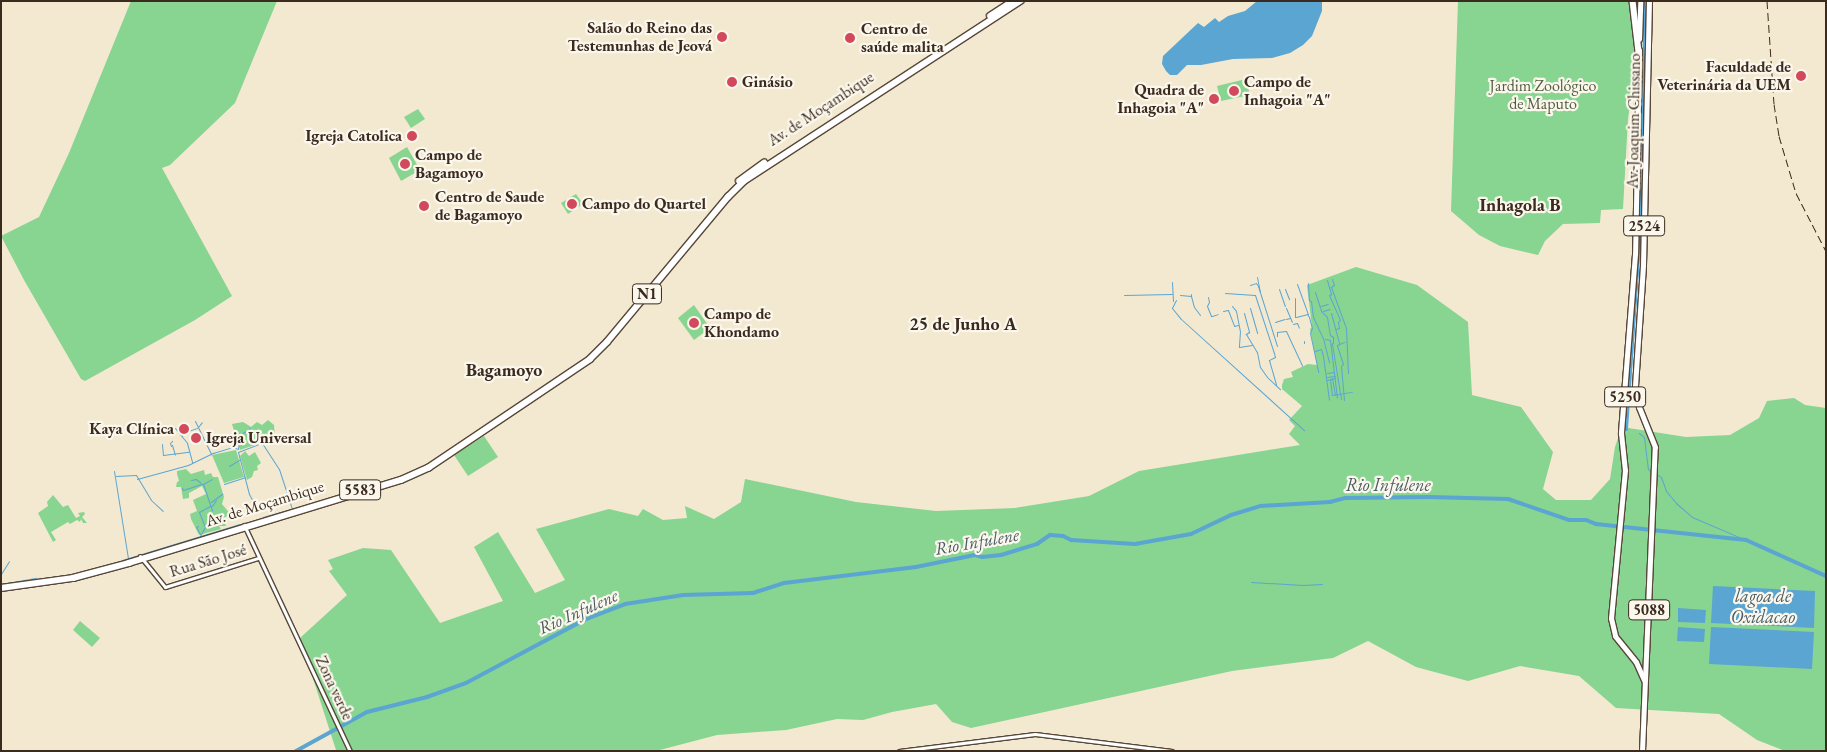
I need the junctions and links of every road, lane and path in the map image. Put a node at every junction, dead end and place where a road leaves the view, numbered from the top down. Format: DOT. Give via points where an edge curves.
graph roads {
  1 [pos="1013,1"];
  2 [pos="1020,1"];
  3 [pos="1633,1"];
  4 [pos="1640,1"];
  5 [pos="1649,1"];
  6 [pos="1639,52"];
  7 [pos="901,76"];
  8 [pos="1628,363"];
  9 [pos="1636,364"];
  10 [pos="557,381"];
  11 [pos="244,526"];
  12 [pos="1651,534"];
  13 [pos="140,558"];
  14 [pos="258,558"];
  15 [pos="1,587"];
  16 [pos="1647,659"];
  17 [pos="1636,662"];
  18 [pos="1645,686"];
  19 [pos="350,751"];
  20 [pos="899,751"];
  21 [pos="1172,751"];
  22 [pos="1642,751"];
  1 -- 7 [label="highway, N1"];
  2 -- 7 [label="highway, N1"];
  3 -- 6 [label="highway"];
  4 -- 6 [label="main road, Av. Joaquim Chissano"];
  5 -- 9 [label="main road, Av. Joaquim Chissano / 2524" via="1643,246"];
  6 -- 8 [label="main road, Av. Joaquim Chissano / 5250" via="1635,254"];
  7 -- 10 [label="highway, Av. de Moçambique / N1" via="744,181 603,346"];
  7 -- 10 [label="highway, Av. de Moçambique / N1" via="733,186 601,345"];
  8 -- 9 [label="main road"];
  8 -- 17 [label="main road, Av. Joaquim Chissano / 5250" via="1621,442 1625,470 1612,624 1620,644"];
  9 -- 12 [label="main road, Av. Joaquim Chissano / 2524" via="1637,399 1655,446"];
  10 -- 11 [label="highway, Av. de Moçambique / 5583" via="424,470 401,480"];
  11 -- 13 [label="highway, Av. de Moçambique / 5583"];
  11 -- 14 [label="street"];
  12 -- 16 [label="main road, 5088"];
  13 -- 14 [label="street, Rua São José" via="165,587"];
  13 -- 15 [label="highway, Av. de Moçambique / 5583" via="86,572"];
  14 -- 19 [label="street, Zona verde"];
  16 -- 17 [label="main road"];
  16 -- 18 [label="main road, 5088"];
  17 -- 18 [label="main road"];
  18 -- 22 [label="main road"];
  20 -- 21 [label="street" via="1044,734"];
}
